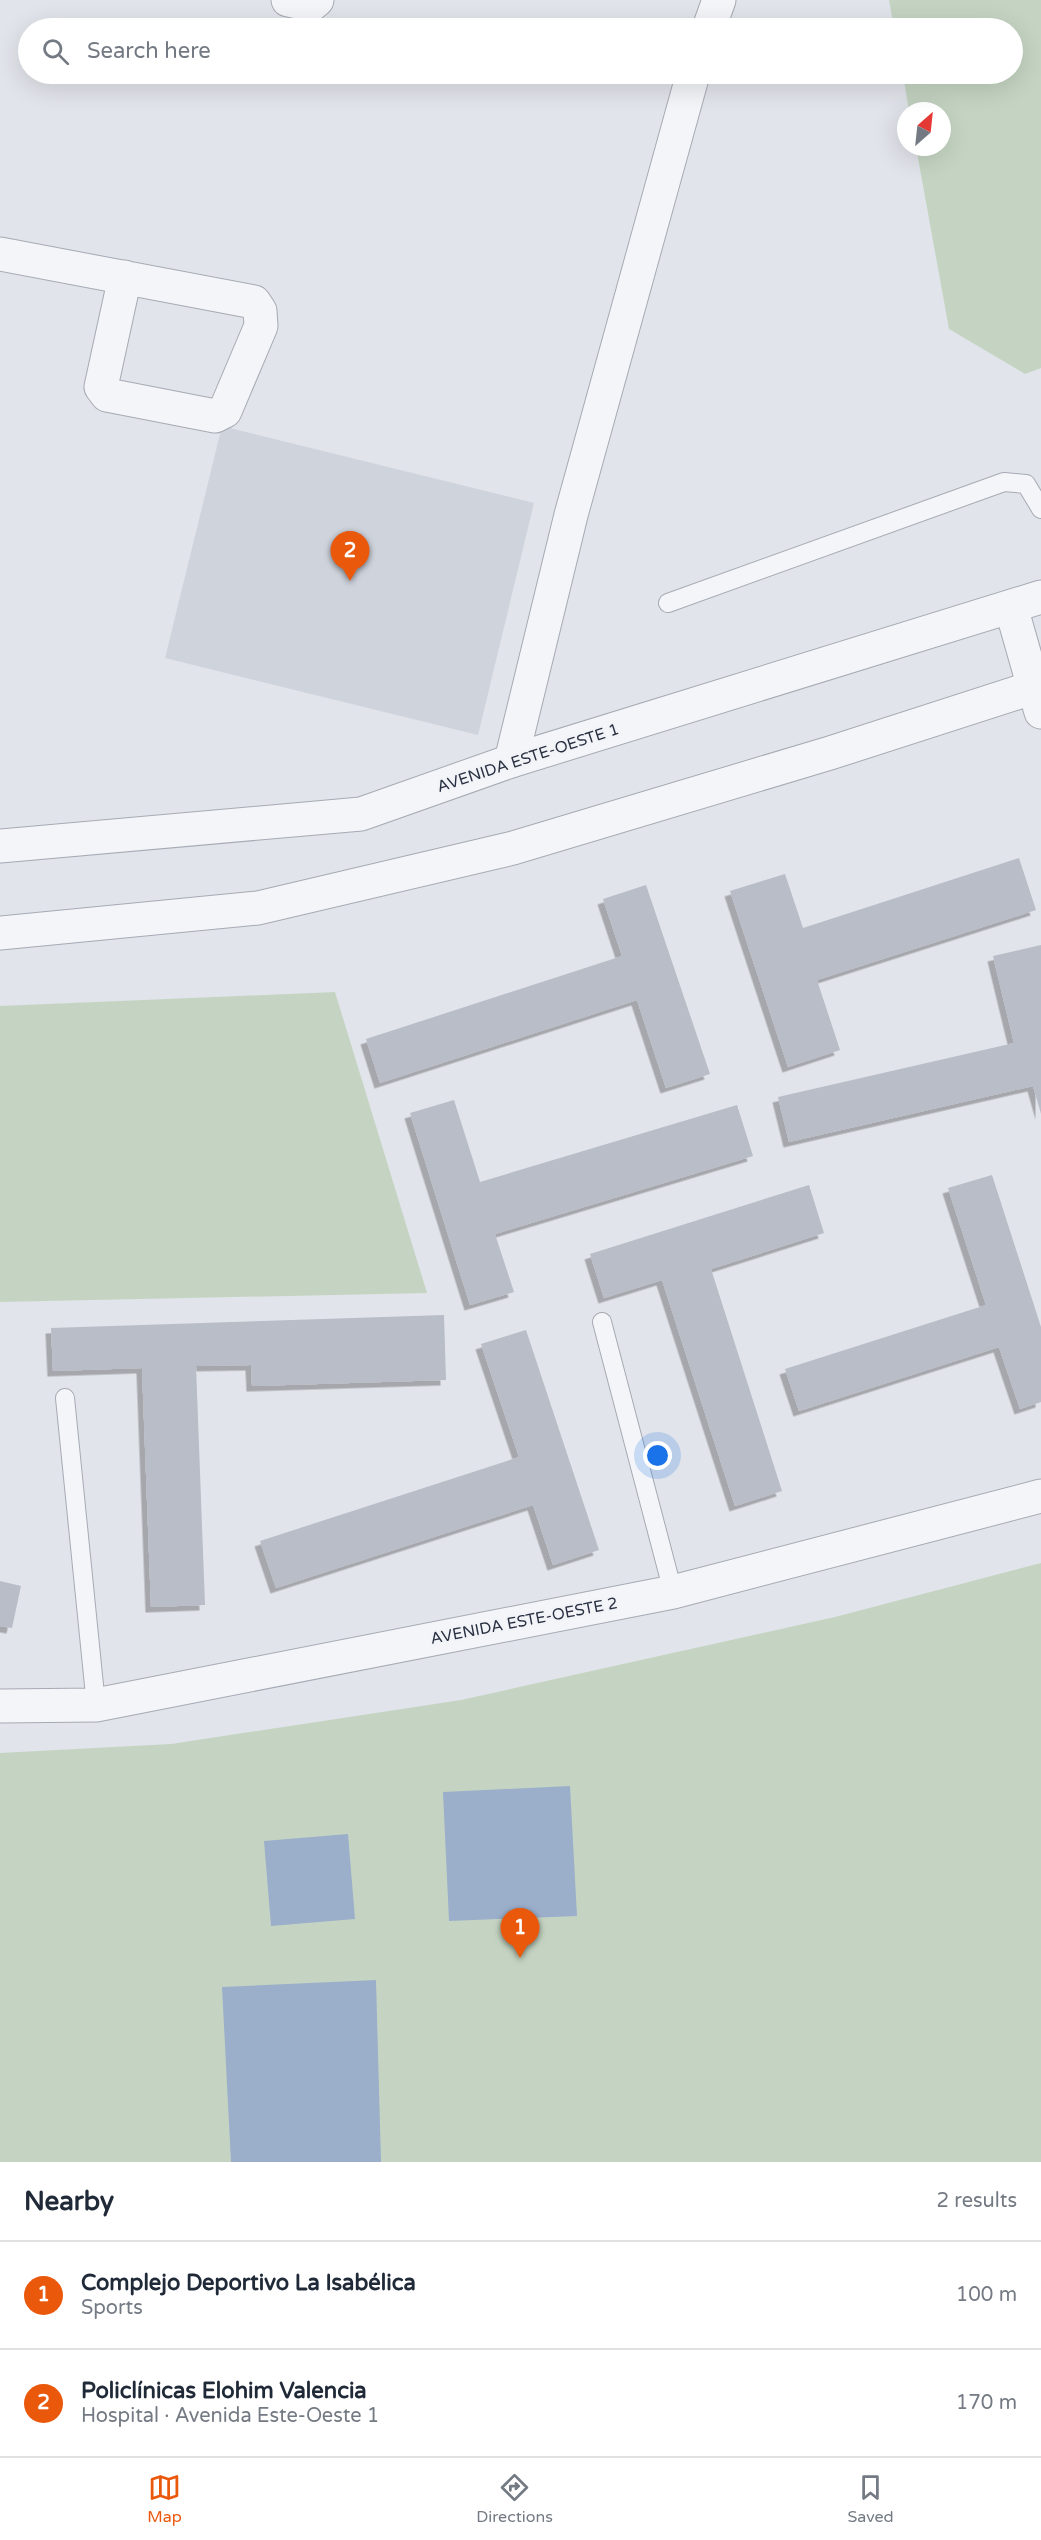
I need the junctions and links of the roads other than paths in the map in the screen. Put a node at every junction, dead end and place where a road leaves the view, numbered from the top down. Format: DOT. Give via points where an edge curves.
graph roads {
  1 [pos="288,0"];
  2 [pos="317,0"];
  3 [pos="719,0"];
  4 [pos="713,18"];
  5 [pos="690,84"];
  6 [pos="0,254"];
  7 [pos="125,277"];
  8 [pos="1041,509"];
  9 [pos="1026,602"];
  10 [pos="668,603"];
  11 [pos="1038,695"];
  12 [pos="511,761"];
  13 [pos="0,846"];
  14 [pos="0,933"];
  15 [pos="602,1322"];
  16 [pos="65,1398"];
  17 [pos="1041,1496"];
  18 [pos="674,1592"];
  19 [pos="0,1706"];
  20 [pos="96,1706"];
  1 -- 2 [label="street" via="311,4"];
  3 -- 4 [label="street"];
  5 -- 12 [label="street" via="571,515"];
  6 -- 7 [label="street"];
  7 -- 7 [label="street" via="254,302 260,310 261,326 225,411 215,416 107,395 101,387"];
  8 -- 10 [label="lane" via="1026,484 1004,482"];
  9 -- 11 [label="street"];
  9 -- 12 [label="street, AVENIDA ESTE-OESTE 1"];
  11 -- 14 [label="street" via="513,848 258,908"];
  12 -- 13 [label="street, AVENIDA ESTE-OESTE 1" via="361,814"];
  15 -- 18 [label="lane"];
  16 -- 20 [label="lane"];
  17 -- 18 [label="street, AVENIDA ESTE-OESTE 2"];
  18 -- 20 [label="street, AVENIDA ESTE-OESTE 2"];
  19 -- 20 [label="street, AVENIDA ESTE-OESTE 2"];
}
